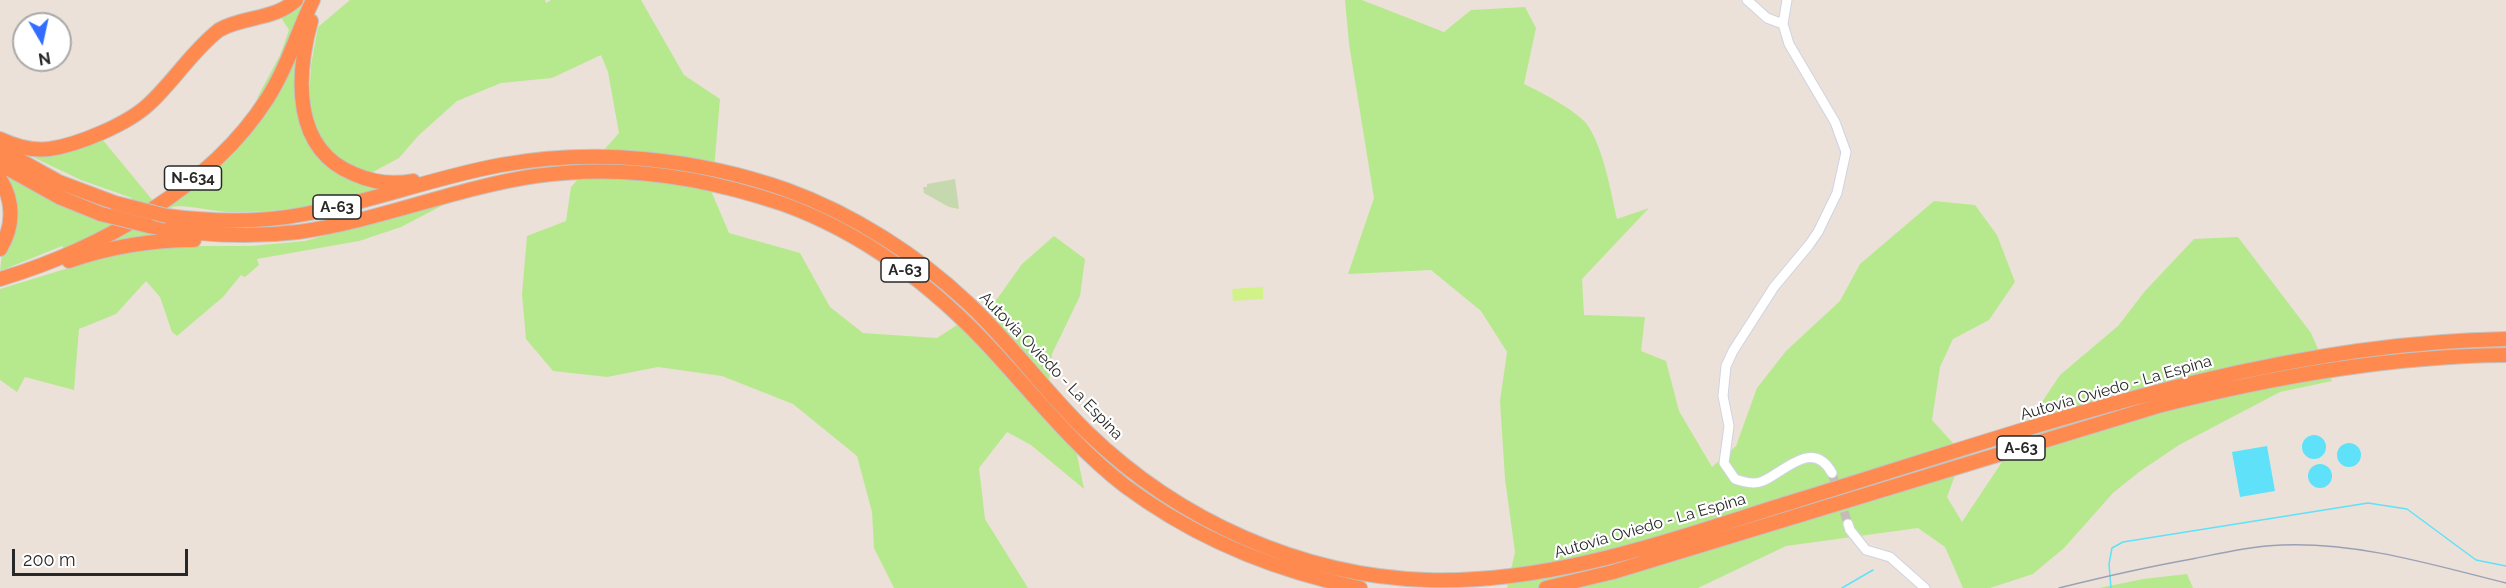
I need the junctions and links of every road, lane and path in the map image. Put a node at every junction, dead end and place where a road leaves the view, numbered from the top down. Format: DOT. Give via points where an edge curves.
graph roads {
  1 [pos="296,0"];
  2 [pos="313,0"];
  3 [pos="318,0"];
  4 [pos="1747,0"];
  5 [pos="1787,0"];
  6 [pos="1784,24"];
  7 [pos="0,139"];
  8 [pos="0,149"];
  9 [pos="0,164"];
  10 [pos="503,165"];
  11 [pos="0,179"];
  12 [pos="364,217"];
  13 [pos="0,249"];
  14 [pos="0,279"];
  15 [pos="0,284"];
  16 [pos="2506,339"];
  17 [pos="2506,354"];
  18 [pos="1832,473"];
  19 [pos="1848,524"];
  20 [pos="1360,588"];
  21 [pos="1546,588"];
  22 [pos="1925,588"];
  1 -- 7 [label="highway" via="277,12 219,30 144,108 123,121 48,149 22,148"];
  2 -- 14 [label="highway, N-634" via="269,96 243,132 211,164 126,225 78,249"];
  3 -- 10 [label="highway" via="306,46 301,101 309,132 330,160 362,178 392,183 478,166"];
  4 -- 6 [label="street" via="1767,18"];
  5 -- 6 [label="street"];
  6 -- 18 [label="street" via="1794,54 1839,130 1846,152 1845,164 1818,232 1774,287 1726,366 1723,396 1729,426 1724,463 1735,479 1753,483 1804,458 1817,459 1829,466"];
  8 -- 10 [label="highway, Autovía Oviedo - La Espina / A-63, bridge" via="59,183 115,203 167,216 238,221 300,215"];
  9 -- 12 [label="highway, Autovía Oviedo - La Espina / A-63, bridge" via="59,197 149,226 244,236 300,231"];
  10 -- 16 [label="highway, Autovía Oviedo - La Espina / A-63" via="603,156 684,164 791,191 843,214 946,283 1008,344 1085,430 1133,473 1177,503 1274,550 1374,576 1473,580 1523,576 1606,559 2097,409 2234,372 2350,351"];
  11 -- 13 [label="highway" via="11,212 8,233"];
  12 -- 15 [label="highway" via="339,226 272,238 176,240 123,246"];
  12 -- 20 [label="highway, Autovía Oviedo - La Espina / A-63" via="506,181 538,175 603,172 683,178 785,205 835,228 922,282 957,313 1078,444 1124,485 1171,517 1220,544 1271,565"];
  17 -- 21 [label="highway, Autovía Oviedo - La Espina / A-63" via="2399,361 2236,386 2158,406 1613,573"];
  19 -- 22 [label="street" via="1866,550 1890,557"];
}
